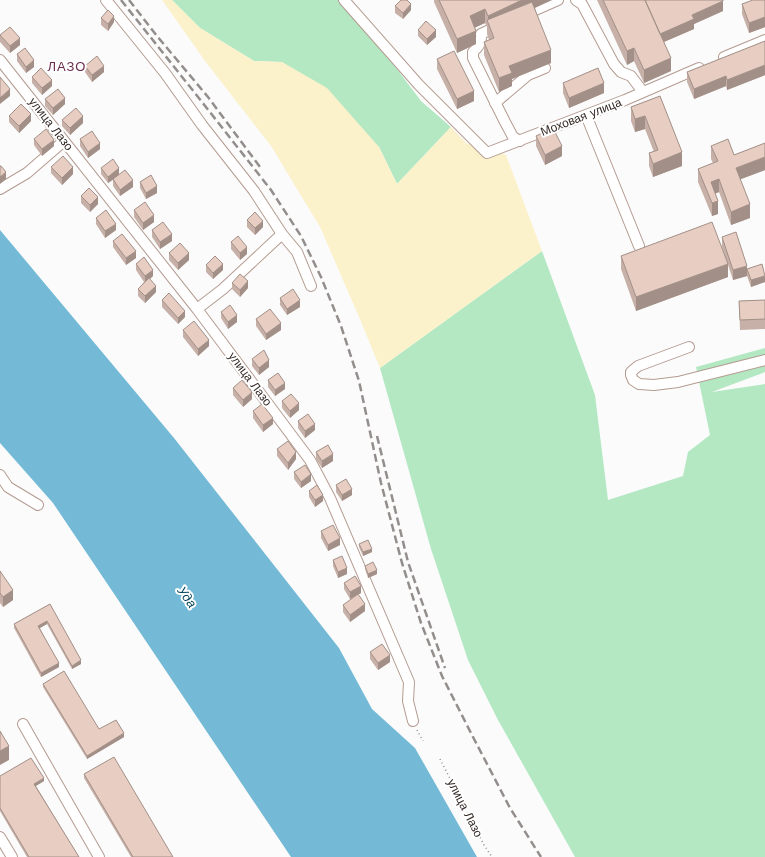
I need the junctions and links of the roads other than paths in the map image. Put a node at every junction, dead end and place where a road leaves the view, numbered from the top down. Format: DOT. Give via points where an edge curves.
graph roads {
  1 [pos="106,0"];
  2 [pos="344,0"];
  3 [pos="558,0"];
  4 [pos="576,0"];
  5 [pos="765,40"];
  6 [pos="0,60"];
  7 [pos="545,68"];
  8 [pos="643,92"];
  9 [pos="495,103"];
  10 [pos="586,115"];
  11 [pos="520,141"];
  12 [pos="64,142"];
  13 [pos="0,189"];
  14 [pos="282,234"];
  15 [pos="639,246"];
  16 [pos="311,286"];
  17 [pos="197,309"];
  18 [pos="689,347"];
  19 [pos="765,360"];
  20 [pos="0,476"];
  21 [pos="38,505"];
  22 [pos="412,722"];
  23 [pos="23,724"];
  24 [pos="0,837"];
  25 [pos="12,857"];
  26 [pos="99,857"];
  1 -- 14 [label="street" via="254,191"];
  2 -- 11 [label="street, Моховая улица" via="418,85 487,153"];
  3 -- 9 [label="street" via="481,34 473,58"];
  4 -- 8 [label="street" via="582,4 614,64 621,72 632,76"];
  5 -- 8 [label="street, Моховая улица"];
  6 -- 12 [label="street, улица Лазо"];
  7 -- 9 [label="street" via="528,76"];
  8 -- 10 [label="street, Моховая улица"];
  9 -- 11 [label="street" via="513,137"];
  10 -- 11 [label="street, Моховая улица"];
  10 -- 15 [label="street"];
  12 -- 13 [label="street" via="27,173"];
  12 -- 17 [label="street, улица Лазо"];
  14 -- 16 [label="street" via="297,252"];
  14 -- 17 [label="street" via="223,289"];
  17 -- 22 [label="street, улица Лазо" via="310,460 330,498 409,682 408,701"];
  18 -- 19 [label="street" via="638,366 632,372 633,380 638,384 654,385 678,382"];
  20 -- 21 [label="street" via="8,487"];
  23 -- 26 [label="street"];
  24 -- 25 [label="street"];
}
